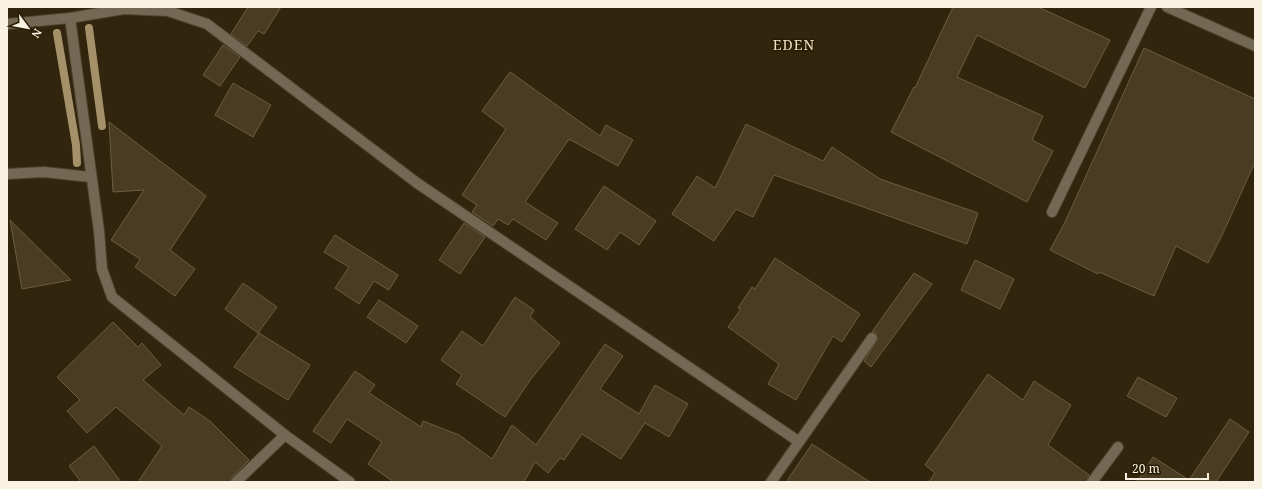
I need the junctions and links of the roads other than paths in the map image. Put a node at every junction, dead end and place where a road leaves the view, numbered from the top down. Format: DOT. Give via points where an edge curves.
graph roads {
  1 [pos="1151,7"];
  2 [pos="1167,7"];
  3 [pos="70,18"];
  4 [pos="7,24"];
  5 [pos="1255,46"];
  6 [pos="7,174"];
  7 [pos="90,177"];
  8 [pos="1052,212"];
  9 [pos="872,338"];
  10 [pos="285,435"];
  11 [pos="798,441"];
  12 [pos="1118,447"];
  13 [pos="236,482"];
  14 [pos="350,482"];
  15 [pos="771,482"];
  16 [pos="1092,482"];
  1 -- 8 [label="street"];
  2 -- 5 [label="street"];
  3 -- 4 [label="street"];
  3 -- 7 [label="street"];
  3 -- 11 [label="street" via="124,9 168,11 207,24 417,183"];
  6 -- 7 [label="street" via="44,172"];
  7 -- 10 [label="street" via="102,269 112,297"];
  9 -- 11 [label="street"];
  10 -- 13 [label="street"];
  10 -- 14 [label="street"];
  11 -- 15 [label="street"];
  12 -- 16 [label="street"];
}
